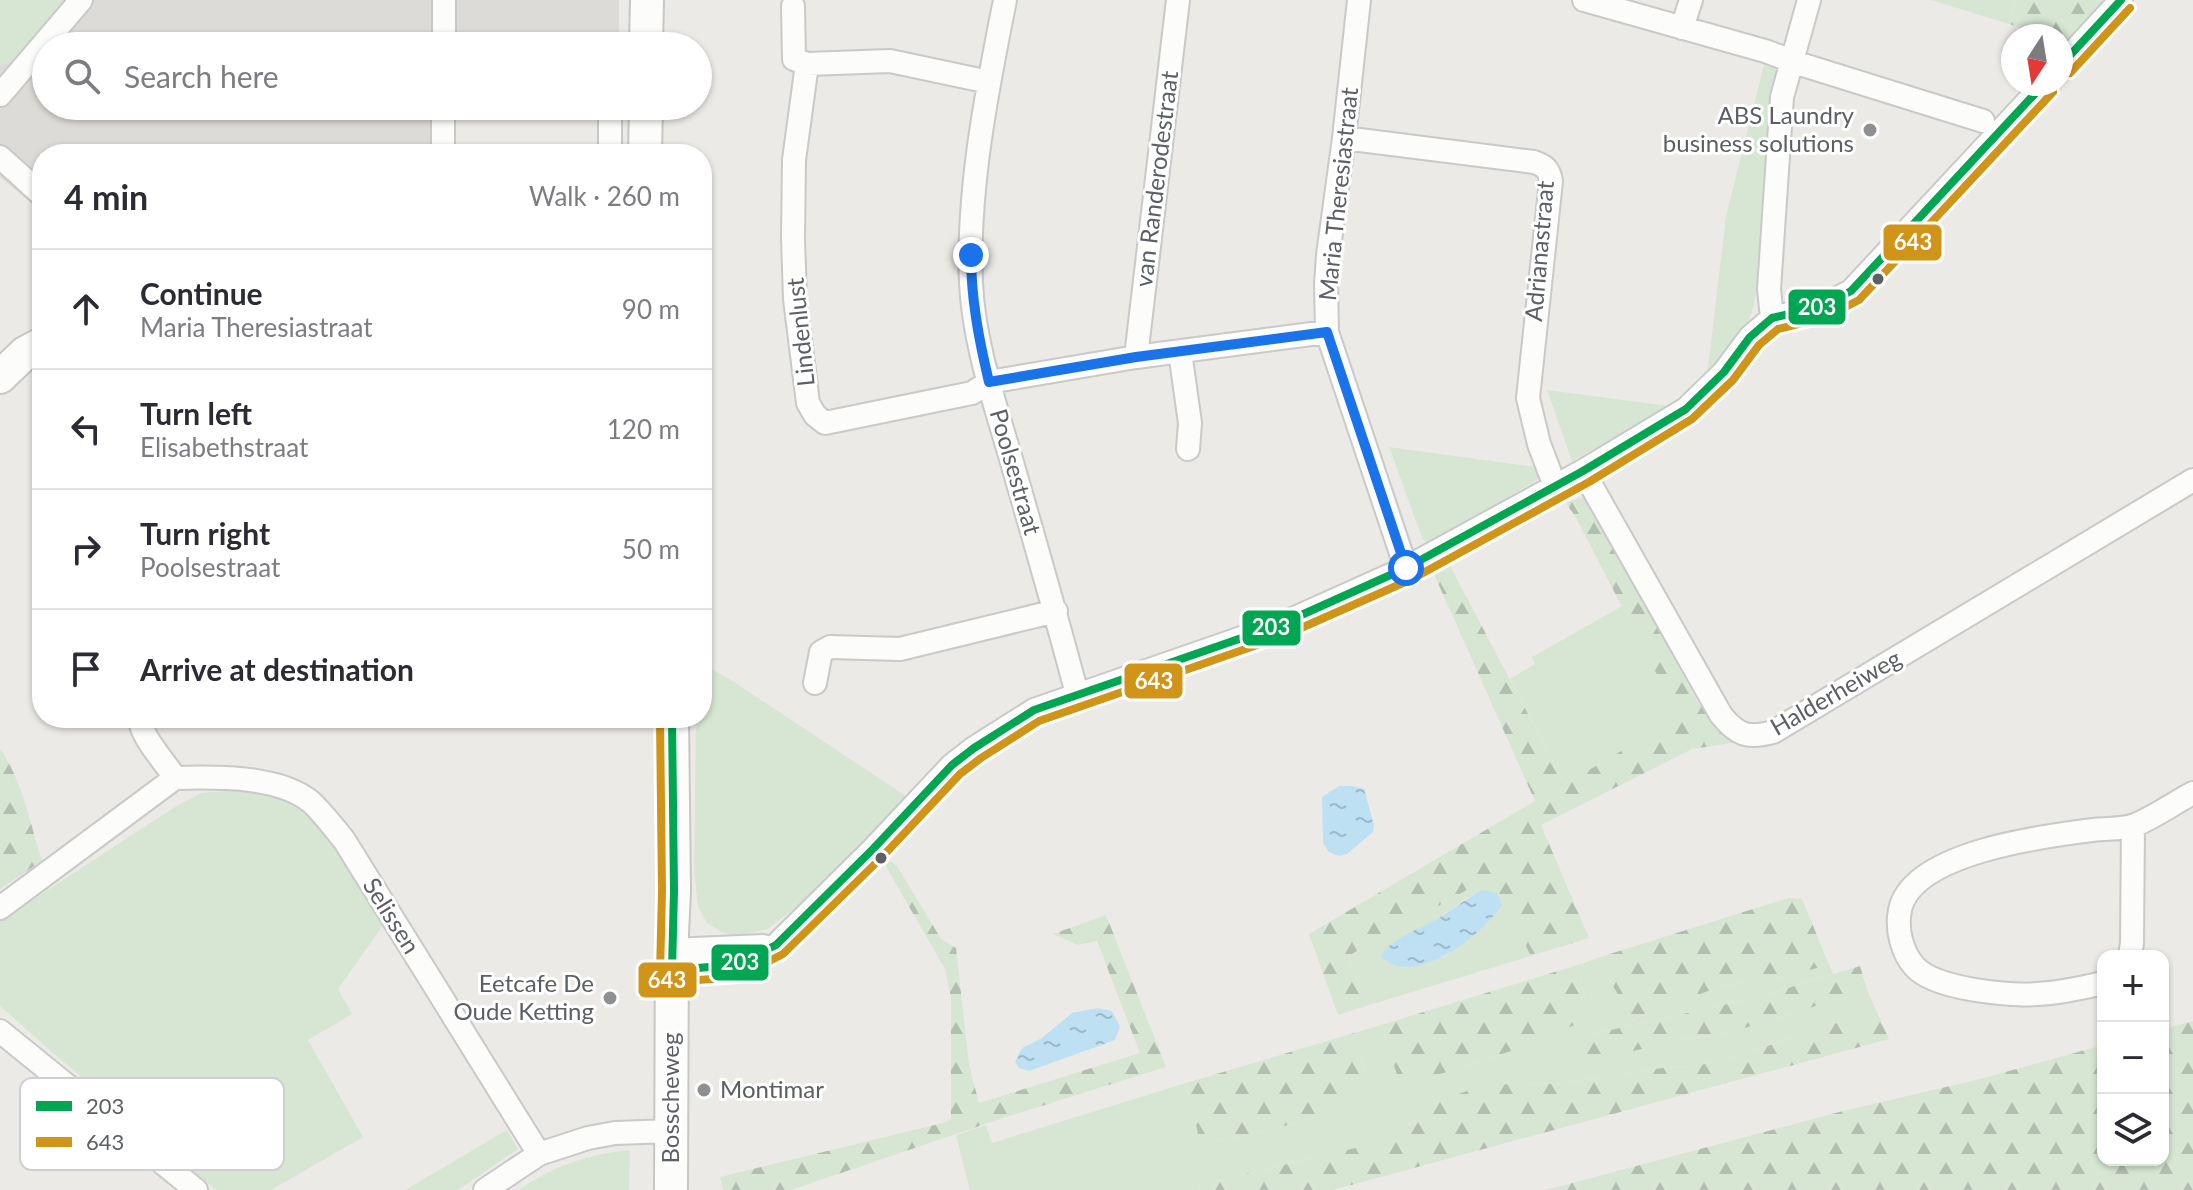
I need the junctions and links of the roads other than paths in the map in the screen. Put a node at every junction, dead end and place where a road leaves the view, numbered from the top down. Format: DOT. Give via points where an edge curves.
graph roads {
  1 [pos="81,0"];
  2 [pos="444,0"];
  3 [pos="647,0"];
  4 [pos="667,0"];
  5 [pos="1005,0"];
  6 [pos="1178,0"];
  7 [pos="1359,0"];
  8 [pos="1584,0"];
  9 [pos="1691,0"];
  10 [pos="1809,0"];
  11 [pos="2121,0"];
  12 [pos="793,6"];
  13 [pos="1682,28"];
  14 [pos="52,32"];
  15 [pos="444,32"];
  16 [pos="646,32"];
  17 [pos="667,32"];
  18 [pos="2073,52"];
  19 [pos="32,54"];
  20 [pos="1791,60"];
  21 [pos="807,64"];
  22 [pos="989,82"];
  23 [pos="5,83"];
  24 [pos="2033,96"];
  25 [pos="443,120"];
  26 [pos="610,120"];
  27 [pos="646,120"];
  28 [pos="666,120"];
  29 [pos="1983,121"];
  30 [pos="1344,138"];
  31 [pos="443,144"];
  32 [pos="610,144"];
  33 [pos="645,144"];
  34 [pos="666,144"];
  35 [pos="0,157"];
  36 [pos="32,186"];
  37 [pos="1772,318"];
  38 [pos="1327,332"];
  39 [pos="32,349"];
  40 [pos="1180,352"];
  41 [pos="1136,357"];
  42 [pos="0,377"];
  43 [pos="989,382"];
  44 [pos="1188,449"];
  45 [pos="1583,471"];
  46 [pos="2193,480"];
  47 [pos="1555,486"];
  48 [pos="1406,568"];
  49 [pos="1056,611"];
  50 [pos="815,683"];
  51 [pos="1077,694"];
  52 [pos="141,728"];
  53 [pos="672,728"];
  54 [pos="175,778"];
  55 [pos="2193,793"];
  56 [pos="2133,826"];
  57 [pos="0,908"];
  58 [pos="2131,950"];
  59 [pos="672,960"];
  60 [pos="2097,984"];
  61 [pos="0,1031"];
  62 [pos="58,1078"];
  63 [pos="671,1131"];
  64 [pos="539,1154"];
  65 [pos="171,1170"];
  66 [pos="196,1190"];
  67 [pos="485,1190"];
  68 [pos="671,1190"];
  1 -- 14 [label="street"];
  2 -- 15 [label="street"];
  3 -- 16 [label="main road"];
  4 -- 17 [label="main road"];
  5 -- 22 [label="street, Poolsestraat"];
  6 -- 41 [label="street, van Randerodestraat"];
  7 -- 30 [label="street, Maria Theresiastraat"];
  8 -- 13 [label="street"];
  9 -- 13 [label="street"];
  10 -- 20 [label="street"];
  11 -- 18 [label="street"];
  12 -- 21 [label="street" via="794,59"];
  13 -- 20 [label="street"];
  19 -- 23 [label="street"];
  20 -- 29 [label="street"];
  20 -- 37 [label="street" via="1782,97 1769,289"];
  21 -- 22 [label="street" via="890,61"];
  21 -- 43 [label="street, Lindenlust" via="794,160 793,238 808,403 825,423 972,393"];
  22 -- 43 [label="street, Poolsestraat" via="971,255 976,330"];
  24 -- 37 [label="street" via="1851,291 1822,306"];
  25 -- 31 [label="street"];
  26 -- 32 [label="street"];
  27 -- 33 [label="main road"];
  28 -- 34 [label="main road"];
  30 -- 38 [label="street, Maria Theresiastraat" via="1328,255"];
  30 -- 47 [label="street, Adrianastraat" via="1534,162 1550,173 1528,398"];
  35 -- 36 [label="street"];
  37 -- 45 [label="street" via="1686,409"];
  38 -- 40 [label="street"];
  38 -- 48 [label="street, Maria Theresiastraat"];
  39 -- 42 [label="main road"];
  40 -- 41 [label="street"];
  40 -- 44 [label="street" via="1190,423"];
  41 -- 43 [label="street"];
  43 -- 49 [label="street, Poolsestraat"];
  45 -- 46 [label="street, Halderheiweg" via="1721,715 1733,729 1761,736"];
  45 -- 47 [label="street"];
  47 -- 48 [label="street"];
  48 -- 51 [label="street" via="1279,625"];
  49 -- 50 [label="street" via="900,649 830,647 821,652"];
  49 -- 51 [label="street, Poolsestraat"];
  51 -- 59 [label="street" via="1034,710 952,765 776,945 735,965"];
  52 -- 54 [label="street"];
  53 -- 59 [label="main road, Bosscheweg"];
  54 -- 57 [label="street"];
  54 -- 64 [label="street, Selissen" via="267,783 310,801 344,840"];
  55 -- 56 [label="street"];
  56 -- 58 [label="street"];
  56 -- 60 [label="street" via="2021,840 1965,855 1910,890 1900,909 1900,940 1915,968 1941,982 2024,994"];
  59 -- 63 [label="main road, Bosscheweg"];
  61 -- 62 [label="street"];
  63 -- 64 [label="street" via="615,1133"];
  63 -- 68 [label="main road, Bosscheweg"];
  64 -- 67 [label="street"];
  65 -- 66 [label="street"];
}
